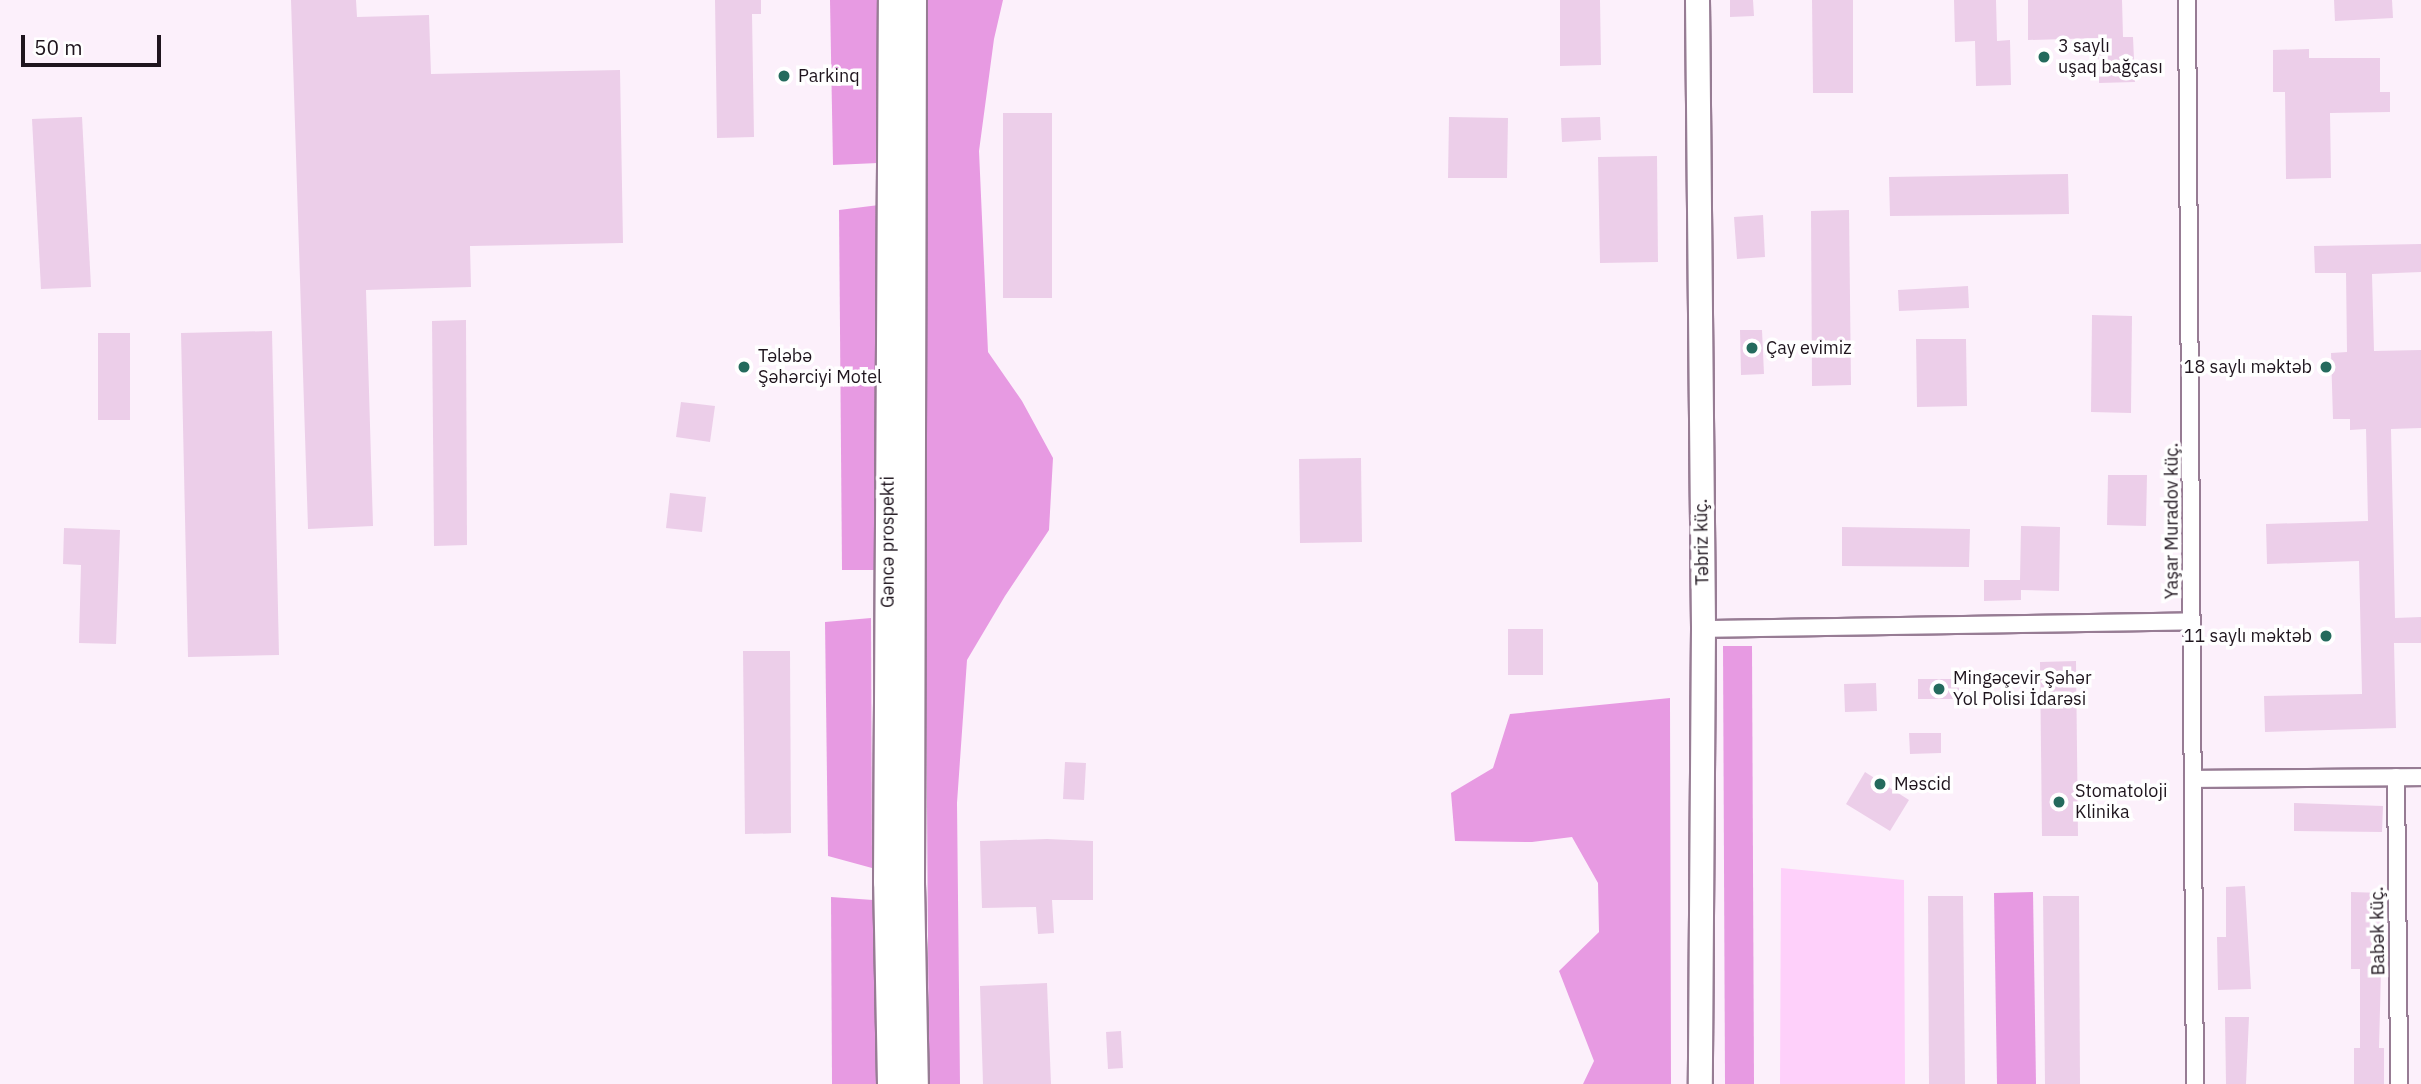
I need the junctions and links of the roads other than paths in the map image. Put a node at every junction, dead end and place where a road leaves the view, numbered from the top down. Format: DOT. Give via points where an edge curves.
graph roads {
  1 [pos="892,0"];
  2 [pos="914,0"];
  3 [pos="1697,0"];
  4 [pos="2187,0"];
  5 [pos="2192,621"];
  6 [pos="1703,629"];
  7 [pos="2396,777"];
  8 [pos="2421,777"];
  9 [pos="2193,779"];
  10 [pos="891,1084"];
  11 [pos="915,1084"];
  12 [pos="1700,1084"];
  13 [pos="2195,1084"];
  14 [pos="2399,1084"];
  1 -- 10 [label="main road, Gəncə prospekti" via="887,855"];
  2 -- 11 [label="main road, Gəncə prospekti" via="911,884"];
  3 -- 6 [label="main road, Təbriz küç."];
  4 -- 5 [label="street, Yaşar Muradov küç."];
  5 -- 6 [label="street"];
  5 -- 9 [label="street, Yaşar Muradov küç."];
  6 -- 12 [label="main road, Təbriz küç."];
  7 -- 8 [label="street"];
  7 -- 9 [label="street"];
  7 -- 14 [label="street, Babək küç."];
  9 -- 13 [label="street, Yaşar Muradov küç."];
}
